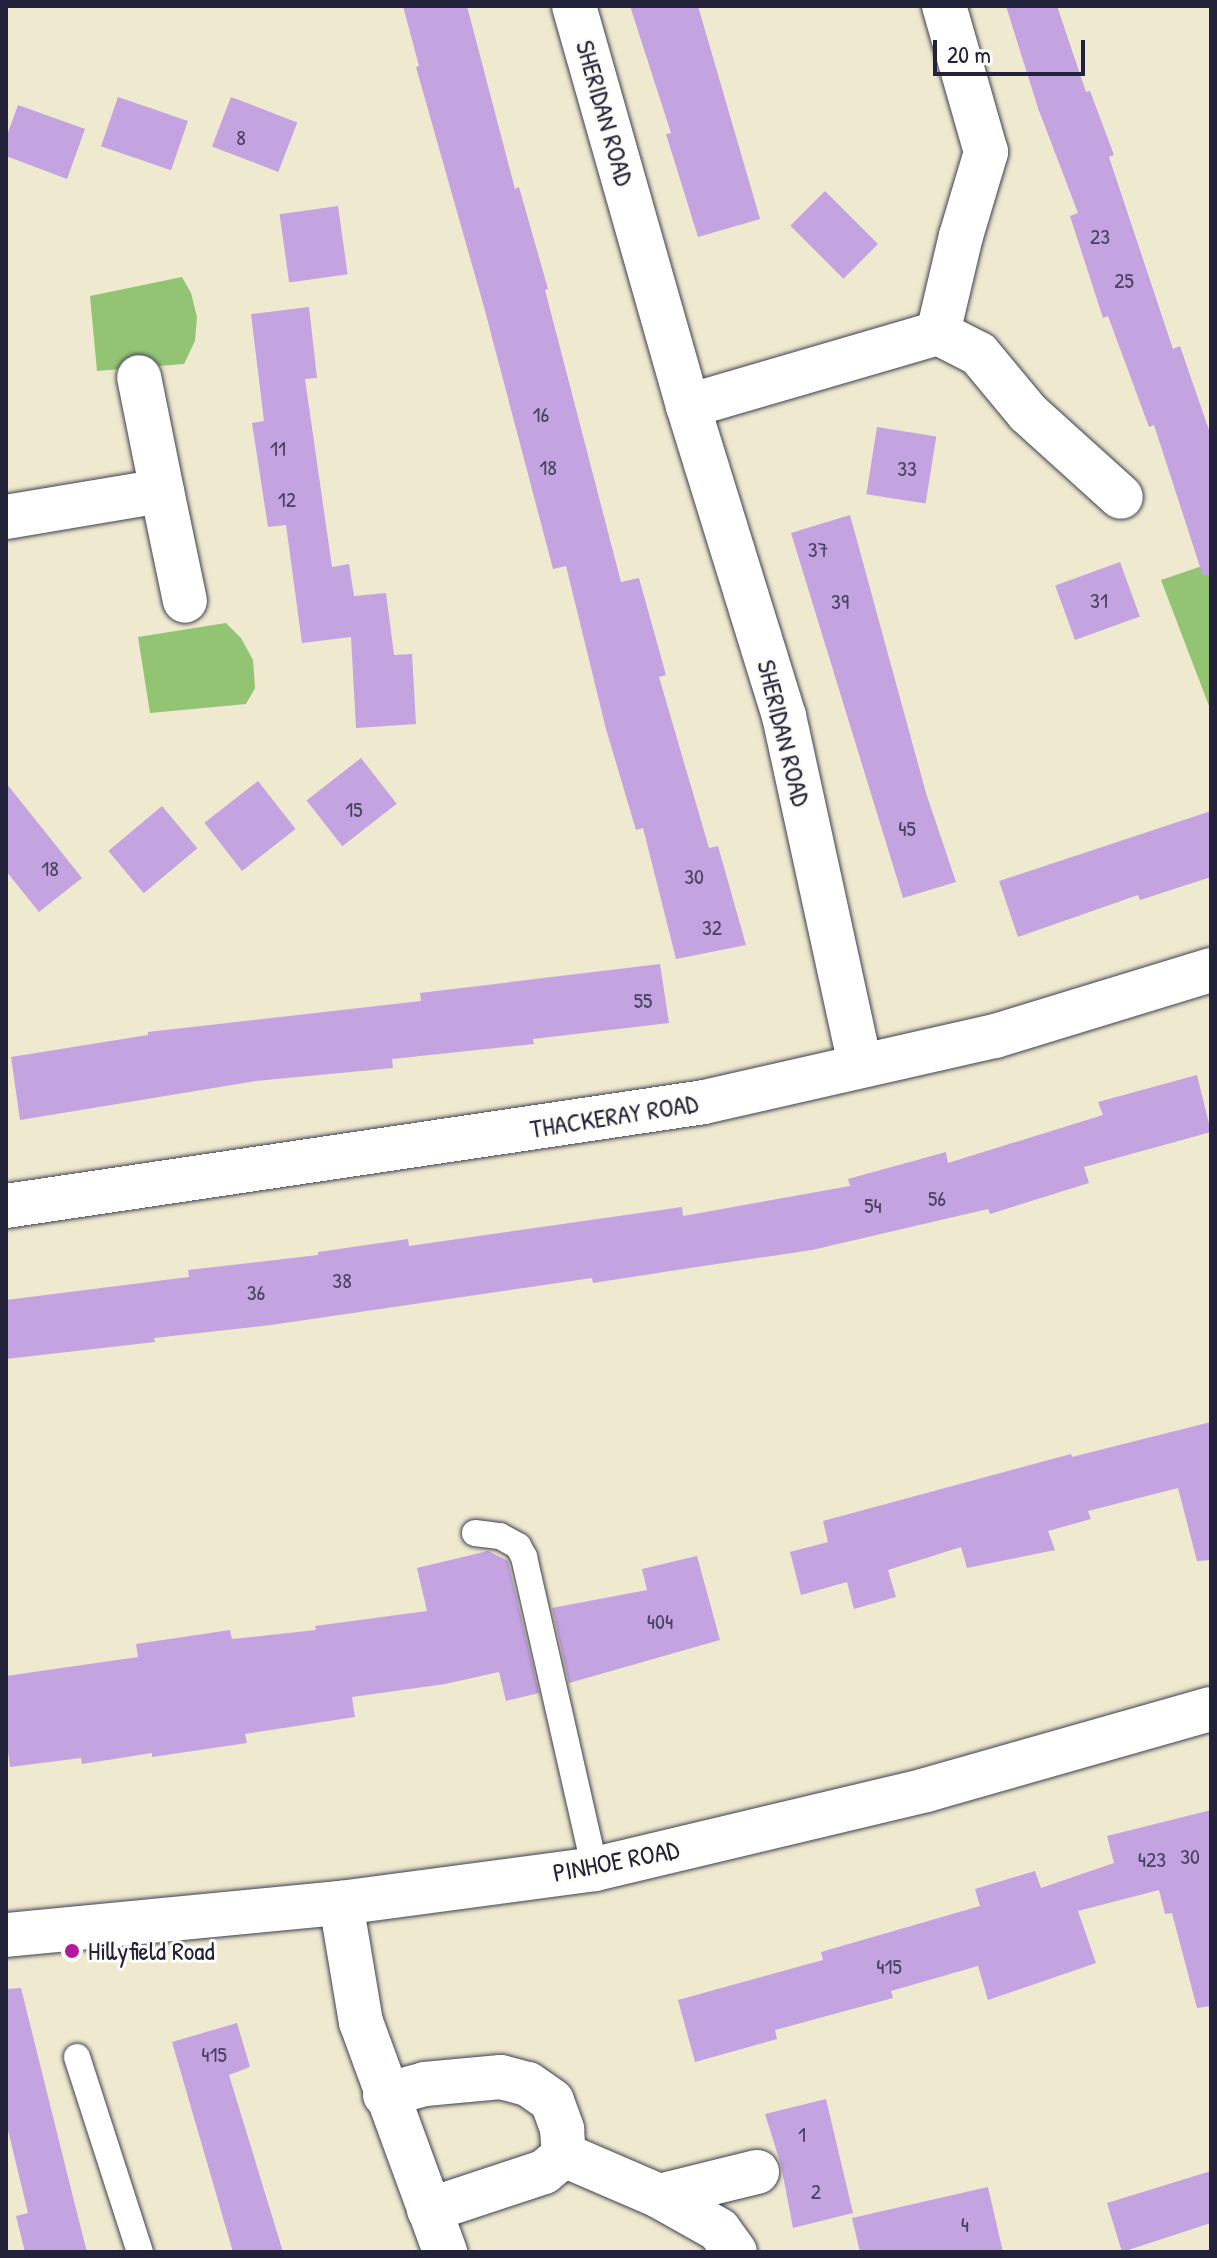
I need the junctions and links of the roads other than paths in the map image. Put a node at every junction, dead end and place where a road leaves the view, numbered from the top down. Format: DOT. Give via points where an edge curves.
graph roads {
  1 [pos="574,6"];
  2 [pos="944,6"];
  3 [pos="938,333"];
  4 [pos="139,377"];
  5 [pos="688,406"];
  6 [pos="162,491"];
  7 [pos="1121,497"];
  8 [pos="6,517"];
  9 [pos="185,601"];
  10 [pos="1211,970"];
  11 [pos="860,1066"];
  12 [pos="6,1206"];
  13 [pos="475,1533"];
  14 [pos="1211,1709"];
  15 [pos="595,1869"];
  16 [pos="341,1903"];
  17 [pos="6,1935"];
  18 [pos="77,2057"];
  19 [pos="385,2095"];
  20 [pos="564,2155"];
  21 [pos="757,2172"];
  22 [pos="659,2196"];
  23 [pos="429,2210"];
  24 [pos="140,2252"];
  25 [pos="445,2252"];
  26 [pos="735,2252"];
  1 -- 5 [label="street, SHERIDAN ROAD"];
  2 -- 3 [label="street" via="986,152"];
  3 -- 5 [label="street"];
  3 -- 7 [label="street" via="979,354 1028,413"];
  4 -- 6 [label="street"];
  5 -- 11 [label="street, SHERIDAN ROAD" via="784,716"];
  6 -- 8 [label="street"];
  6 -- 9 [label="street"];
  10 -- 11 [label="street, THACKERAY ROAD" via="995,1036"];
  11 -- 12 [label="street, THACKERAY ROAD" via="704,1102"];
  13 -- 15 [label="lane" via="500,1536 518,1546 524,1557"];
  14 -- 15 [label="street, PINHOE ROAD" via="926,1790"];
  15 -- 16 [label="street, PINHOE ROAD"];
  16 -- 17 [label="street, PINHOE ROAD"];
  16 -- 19 [label="street" via="361,2022"];
  18 -- 24 [label="lane"];
  19 -- 20 [label="street" via="425,2084 501,2077 528,2084 552,2101"];
  19 -- 23 [label="street"];
  20 -- 22 [label="street"];
  20 -- 23 [label="street" via="544,2172"];
  21 -- 22 [label="street"];
  22 -- 26 [label="street" via="719,2230"];
  23 -- 25 [label="street"];
}
